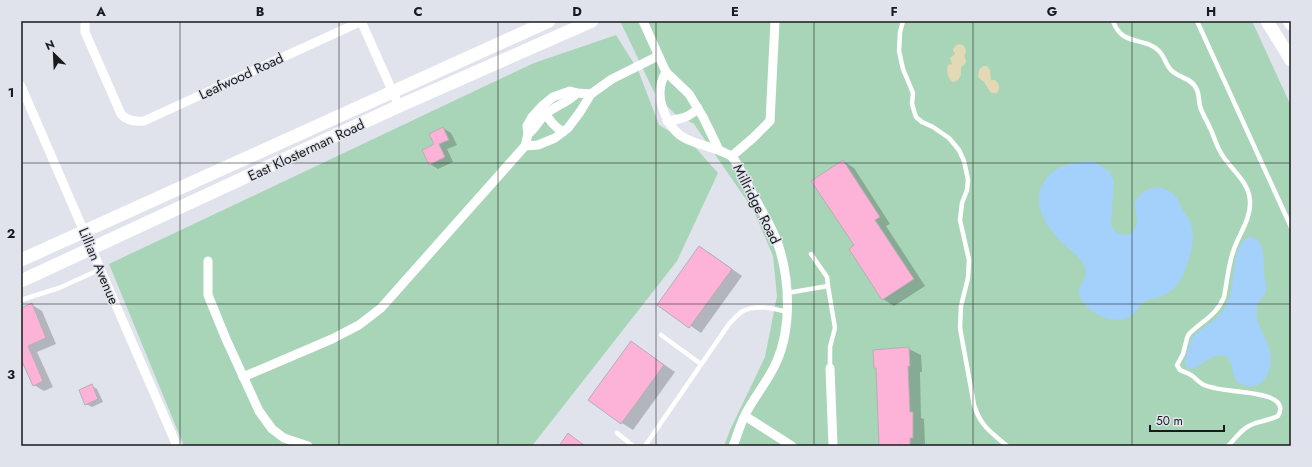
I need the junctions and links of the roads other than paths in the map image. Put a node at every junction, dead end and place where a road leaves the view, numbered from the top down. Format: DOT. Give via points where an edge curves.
graph roads {
  1 [pos="85,21"];
  2 [pos="361,21"];
  3 [pos="549,21"];
  4 [pos="592,21"];
  5 [pos="643,21"];
  6 [pos="774,21"];
  7 [pos="903,21"];
  8 [pos="1113,21"];
  9 [pos="1197,21"];
  10 [pos="1267,21"];
  11 [pos="1289,21"];
  12 [pos="1291,24"];
  13 [pos="658,56"];
  14 [pos="1291,60"];
  15 [pos="666,72"];
  16 [pos="21,86"];
  17 [pos="392,91"];
  18 [pos="591,94"];
  19 [pos="399,106"];
  20 [pos="698,108"];
  21 [pos="544,110"];
  22 [pos="667,121"];
  23 [pos="563,132"];
  24 [pos="524,146"];
  25 [pos="719,150"];
  26 [pos="732,156"];
  27 [pos="1291,227"];
  28 [pos="84,231"];
  29 [pos="92,249"];
  30 [pos="811,254"];
  31 [pos="21,260"];
  32 [pos="208,261"];
  33 [pos="101,269"];
  34 [pos="21,281"];
  35 [pos="828,286"];
  36 [pos="787,293"];
  37 [pos="21,300"];
  38 [pos="788,312"];
  39 [pos="661,335"];
  40 [pos="701,364"];
  41 [pos="830,368"];
  42 [pos="243,377"];
  43 [pos="745,416"];
  44 [pos="617,433"];
  45 [pos="177,446"];
  46 [pos="308,446"];
  47 [pos="634,446"];
  48 [pos="645,446"];
  49 [pos="733,446"];
  50 [pos="792,446"];
  51 [pos="833,446"];
  52 [pos="1007,446"];
  53 [pos="1228,446"];
  1 -- 2 [label="street, Leafwood Road" via="85,32 121,114 125,119 137,122"];
  2 -- 17 [label="street"];
  3 -- 17 [label="main road, East Klosterman Road"];
  4 -- 19 [label="main road, East Klosterman Road"];
  5 -- 13 [label="street"];
  6 -- 26 [label="street" via="770,121"];
  7 -- 52 [label="lane" via="899,51 913,93 913,110 916,117 949,138 964,161 968,180 960,220 969,260 960,317 961,338 978,415 986,429"];
  8 -- 53 [label="lane" via="1119,33 1156,48 1169,68 1178,76 1193,83 1198,93 1200,108 1220,153 1243,180 1250,197 1248,215 1232,253 1222,303 1211,317 1187,338 1177,365 1180,370 1201,383 1226,391 1260,394 1277,401 1280,405 1278,416 1244,429"];
  9 -- 27 [label="lane"];
  10 -- 14 [label="main road"];
  11 -- 12 [label="main road"];
  13 -- 15 [label="street"];
  13 -- 18 [label="street" via="612,79"];
  15 -- 20 [label="street" via="689,94"];
  15 -- 22 [label="street, Millridge Road" via="661,81 659,100"];
  16 -- 28 [label="street, Lillian Avenue"];
  17 -- 19 [label="street"];
  17 -- 28 [label="main road, East Klosterman Road"];
  18 -- 21 [label="street" via="570,91 553,97"];
  18 -- 23 [label="street"];
  19 -- 29 [label="main road, East Klosterman Road"];
  20 -- 22 [label="street" via="683,118"];
  20 -- 25 [label="street"];
  21 -- 23 [label="street" via="552,124"];
  21 -- 24 [label="street" via="532,116 527,126 528,134"];
  22 -- 25 [label="street, Millridge Road" via="688,141"];
  23 -- 24 [label="street" via="538,145"];
  24 -- 42 [label="street" via="381,308 359,325"];
  25 -- 26 [label="street, Millridge Road"];
  26 -- 36 [label="street, Millridge Road" via="772,230 778,245"];
  28 -- 29 [label="street, Lillian Avenue"];
  28 -- 31 [label="main road, East Klosterman Road"];
  29 -- 33 [label="street, Lillian Avenue"];
  29 -- 34 [label="main road, East Klosterman Road"];
  30 -- 35 [label="lane" via="826,277"];
  32 -- 42 [label="street" via="208,295"];
  33 -- 37 [label="lane" via="59,288"];
  33 -- 45 [label="street, Lillian Avenue"];
  35 -- 36 [label="lane"];
  35 -- 41 [label="lane" via="835,328 830,347"];
  36 -- 38 [label="street, Millridge Road"];
  38 -- 40 [label="lane" via="764,307 743,311 729,324"];
  38 -- 43 [label="street, Millridge Road" via="783,344 776,364"];
  39 -- 40 [label="lane"];
  40 -- 48 [label="lane"];
  41 -- 51 [label="street"];
  42 -- 46 [label="street" via="259,412 272,429 284,438"];
  43 -- 49 [label="street, Millridge Road"];
  43 -- 50 [label="street"];
  44 -- 47 [label="lane"];
}
